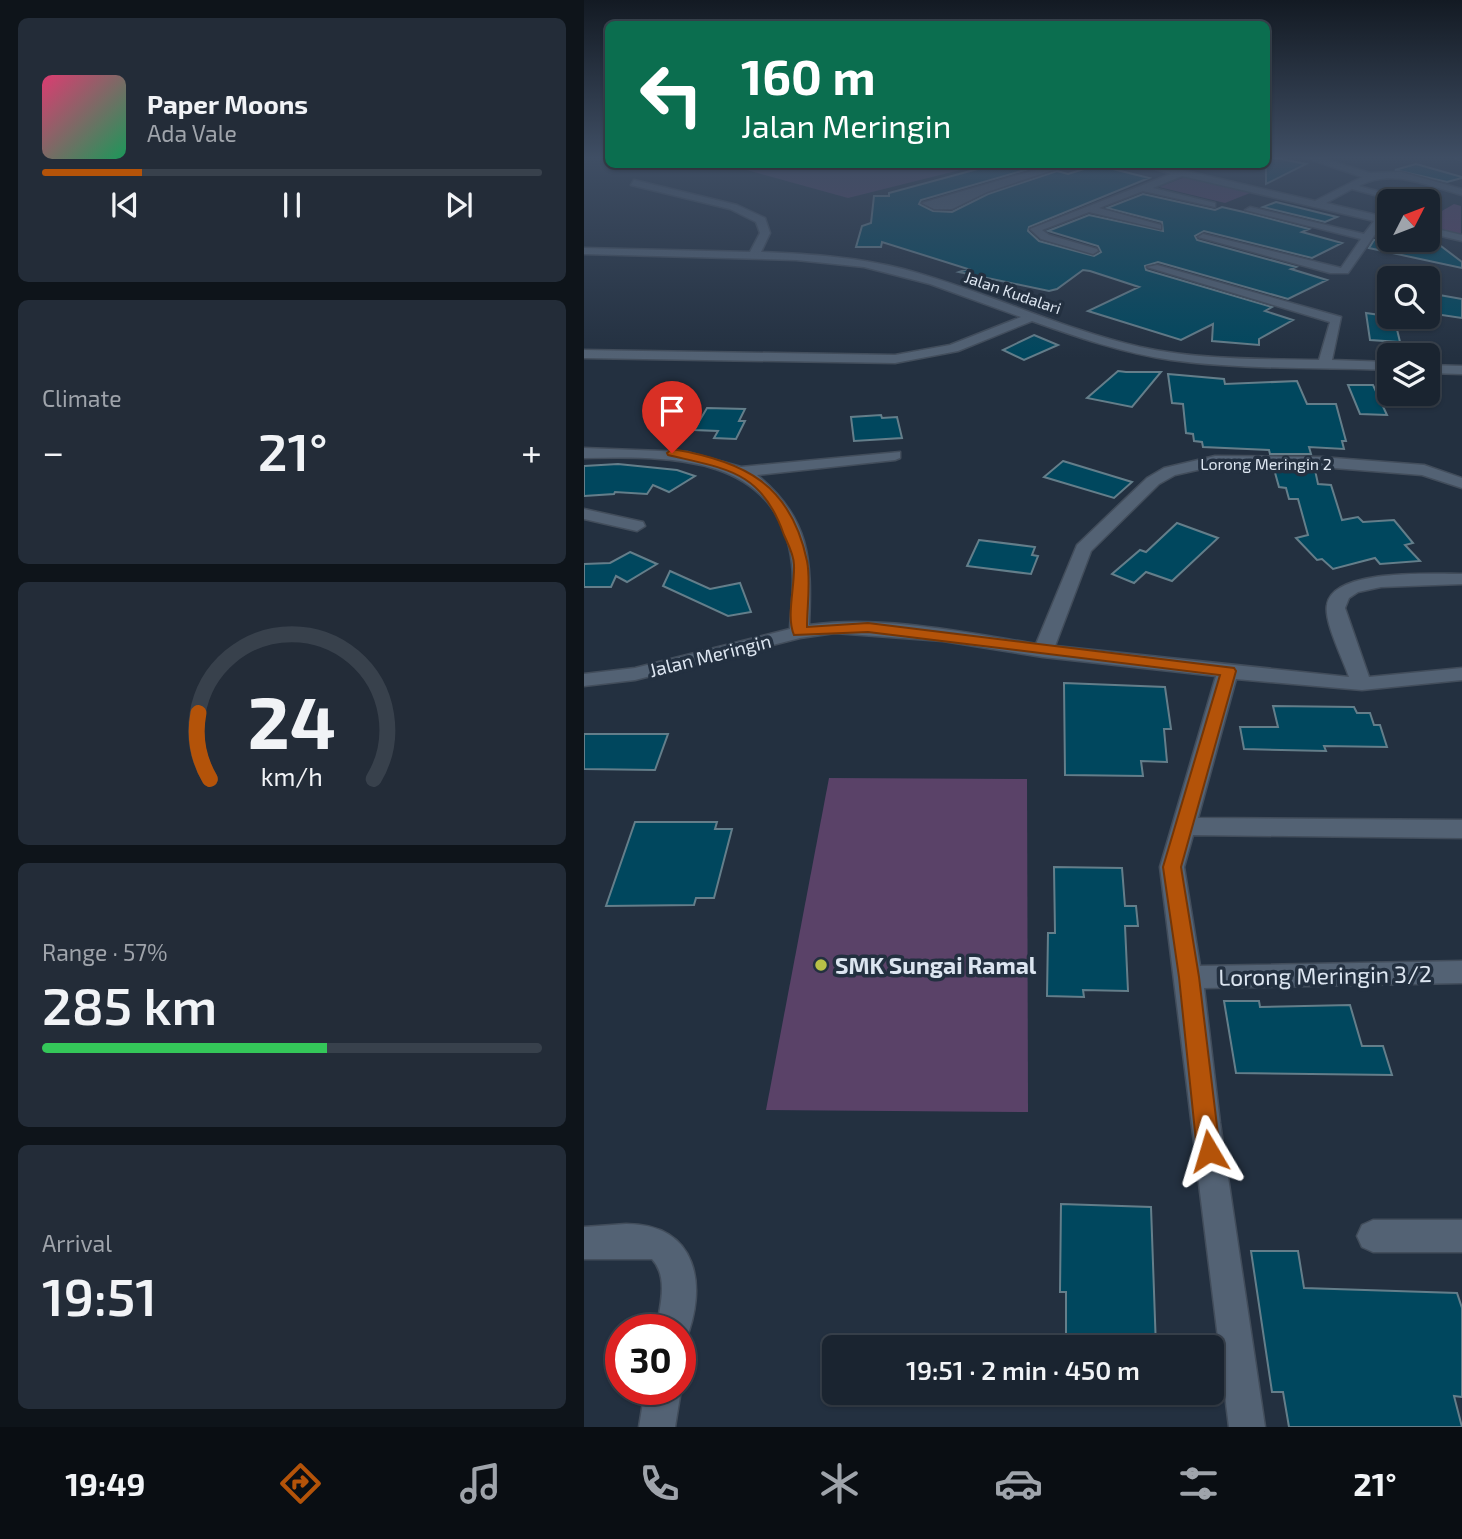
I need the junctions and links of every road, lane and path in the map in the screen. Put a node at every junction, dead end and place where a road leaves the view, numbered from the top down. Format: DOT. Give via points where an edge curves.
graph roads {
  1 [pos="762,225"];
  2 [pos="1040,225"];
  3 [pos="1148,225"];
  4 [pos="1310,225"];
  5 [pos="1157,227"];
  6 [pos="1377,229"];
  7 [pos="1440,233"];
  8 [pos="1203,237"];
  9 [pos="1369,238"];
  10 [pos="1461,238"];
  11 [pos="584,251"];
  12 [pos="1093,251"];
  13 [pos="753,257"];
  14 [pos="1153,267"];
  15 [pos="1032,317"];
  16 [pos="584,354"];
  17 [pos="1325,363"];
  18 [pos="1377,365"];
  19 [pos="1440,369"];
  20 [pos="1461,370"];
  21 [pos="584,453"];
  22 [pos="895,455"];
  23 [pos="743,472"];
  24 [pos="1461,484"];
  25 [pos="584,514"];
  26 [pos="637,526"];
  27 [pos="1461,579"];
  28 [pos="799,632"];
  29 [pos="1043,651"];
  30 [pos="1228,671"];
  31 [pos="1461,674"];
  32 [pos="584,680"];
  33 [pos="1362,684"];
  34 [pos="1183,826"];
  35 [pos="1461,828"];
  36 [pos="1461,972"];
  37 [pos="1189,977"];
  38 [pos="1373,1236"];
  39 [pos="1461,1236"];
  40 [pos="584,1243"];
  41 [pos="676,1314"];
  42 [pos="660,1405"];
  43 [pos="656,1427"];
  44 [pos="1247,1427"];
  1 -- 13 [label="street" via="765,233"];
  2 -- 12 [label="street" via="1035,229 1039,235"];
  3 -- 5 [label="street"];
  4 -- 9 [label="street"];
  6 -- 9 [label="street"];
  7 -- 10 [label="street"];
  8 -- 9 [label="street" via="1334,271 1349,268"];
  11 -- 13 [label="street, Jalan Kudalari"];
  13 -- 15 [label="street, Jalan Kudalari" via="833,260 885,269"];
  14 -- 17 [label="street" via="1337,320"];
  15 -- 16 [label="street" via="953,348 895,359"];
  15 -- 17 [label="street, Jalan Kudalari" via="1116,344 1169,355"];
  17 -- 18 [label="street, Jalan Kudalari"];
  19 -- 20 [label="street"];
  21 -- 23 [label="street" via="672,453 711,459"];
  22 -- 23 [label="street"];
  23 -- 28 [label="street" via="773,498 793,533 801,562"];
  24 -- 29 [label="street, Lorong Meringin 2" via="1424,470 1321,462 1215,461 1170,471 1134,497 1083,549"];
  25 -- 26 [label="street"];
  27 -- 33 [label="street" via="1379,583 1342,593 1336,614"];
  28 -- 29 [label="street, Jalan Meringin" via="868,628"];
  28 -- 32 [label="street, Jalan Meringin" via="635,674"];
  29 -- 30 [label="street, Jalan Meringin"];
  30 -- 33 [label="street, Jalan Meringin"];
  30 -- 34 [label="street"];
  31 -- 33 [label="street, Jalan Meringin"];
  34 -- 35 [label="street"];
  34 -- 37 [label="street" via="1172,867"];
  36 -- 37 [label="street, Lorong Meringin 3/2"];
  37 -- 44 [label="street"];
  38 -- 39 [label="street"];
  40 -- 41 [label="street" via="653,1242 667,1252 680,1288"];
  42 -- 43 [label="street"];
}
